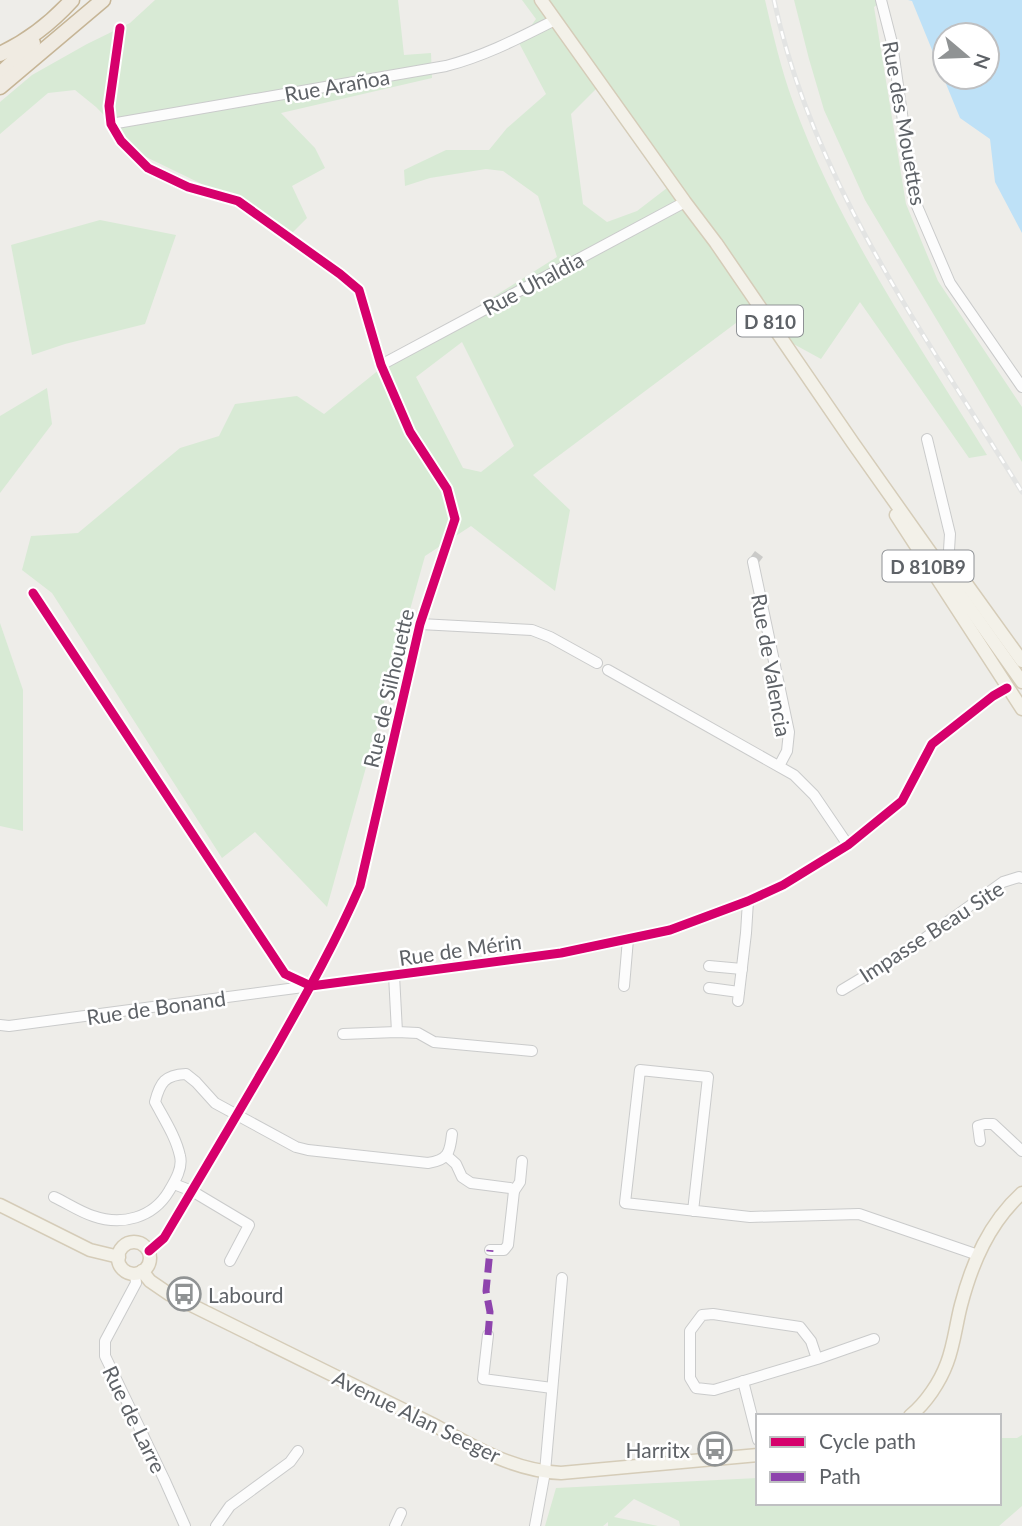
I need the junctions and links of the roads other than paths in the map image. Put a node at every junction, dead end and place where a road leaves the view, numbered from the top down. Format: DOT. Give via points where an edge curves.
graph roads {
  1 [pos="72,0"];
  2 [pos="103,0"];
  3 [pos="541,0"];
  4 [pos="881,0"];
  5 [pos="57,16"];
  6 [pos="555,20"];
  7 [pos="120,28"];
  8 [pos="0,54"];
  9 [pos="0,74"];
  10 [pos="0,88"];
  11 [pos="111,124"];
  12 [pos="685,202"];
  13 [pos="381,365"];
  14 [pos="1022,387"];
  15 [pos="927,439"];
  16 [pos="853,443"];
  17 [pos="922,538"];
  18 [pos="753,562"];
  19 [pos="948,566"];
  20 [pos="33,593"];
  21 [pos="420,624"];
  22 [pos="1022,661"];
  23 [pos="597,663"];
  24 [pos="608,670"];
  25 [pos="1022,682"];
  26 [pos="1007,688"];
  27 [pos="1022,709"];
  28 [pos="779,766"];
  29 [pos="849,845"];
  30 [pos="1022,878"];
  31 [pos="748,901"];
  32 [pos="628,939"];
  33 [pos="709,966"];
  34 [pos="742,970"];
  35 [pos="394,975"];
  36 [pos="311,986"];
  37 [pos="624,986"];
  38 [pos="709,988"];
  39 [pos="842,990"];
  40 [pos="0,1025"];
  41 [pos="397,1032"];
  42 [pos="343,1034"];
  43 [pos="532,1051"];
  44 [pos="237,1114"];
  45 [pos="452,1134"];
  46 [pos="980,1140"];
  47 [pos="1022,1152"];
  48 [pos="447,1156"];
  49 [pos="522,1161"];
  50 [pos="174,1184"];
  51 [pos="192,1191"];
  52 [pos="514,1191"];
  53 [pos="1022,1193"];
  54 [pos="54,1197"];
  55 [pos="0,1205"];
  56 [pos="693,1211"];
  57 [pos="490,1250"];
  58 [pos="149,1251"];
  59 [pos="978,1255"];
  60 [pos="119,1257"];
  61 [pos="230,1261"];
  62 [pos="139,1273"];
  63 [pos="562,1279"];
  64 [pos="488,1335"];
  65 [pos="874,1339"];
  66 [pos="817,1359"];
  67 [pos="743,1381"];
  68 [pos="552,1388"];
  69 [pos="912,1414"];
  70 [pos="756,1432"];
  71 [pos="298,1451"];
  72 [pos="756,1455"];
  73 [pos="545,1472"];
  74 [pos="401,1513"];
  75 [pos="185,1526"];
  76 [pos="216,1526"];
  77 [pos="395,1526"];
  78 [pos="535,1526"];
  1 -- 5 [label="highway"];
  2 -- 10 [label="highway"];
  3 -- 6 [label="main road, D 810"];
  4 -- 14 [label="street, Rue des Mouettes" via="892,43 914,199 950,283"];
  5 -- 8 [label="highway" via="22,44"];
  5 -- 9 [label="highway"];
  6 -- 11 [label="street, Rue Arañoa" via="470,60 446,66"];
  6 -- 12 [label="main road, D 810"];
  7 -- 11 [label="street" via="109,106"];
  11 -- 13 [label="street, Rue de Silhouette" via="121,141 148,167 188,187 238,201 359,289"];
  12 -- 13 [label="street, Rue Uhaldia"];
  12 -- 16 [label="main road, D 810"];
  13 -- 21 [label="street, Rue de Silhouette" via="410,432 447,489 455,520"];
  15 -- 19 [label="street" via="950,534"];
  16 -- 17 [label="main road, D 810"];
  16 -- 26 [label="main road, D 810B9"];
  17 -- 19 [label="main road"];
  17 -- 25 [label="main road, D 810"];
  18 -- 28 [label="street, Rue de Valencia" via="789,732"];
  19 -- 22 [label="main road" via="965,582"];
  20 -- 36 [label="street" via="285,975"];
  21 -- 23 [label="street" via="532,630"];
  21 -- 36 [label="street, Rue de Silhouette" via="360,886"];
  24 -- 28 [label="street"];
  26 -- 27 [label="main road, D 810B9"];
  26 -- 29 [label="street, Rue de Mérin" via="932,744 902,800"];
  28 -- 29 [label="street" via="809,790"];
  29 -- 31 [label="street, Rue de Mérin" via="783,886"];
  30 -- 39 [label="street, Impasse Beau Site" via="1003,882 907,951"];
  31 -- 32 [label="street, Rue de Mérin" via="670,930"];
  31 -- 34 [label="street"];
  32 -- 35 [label="street, Rue de Mérin" via="561,953"];
  32 -- 37 [label="street"];
  33 -- 34 [label="street"];
  34 -- 38 [label="street" via="738,996"];
  35 -- 36 [label="street, Rue de Mérin"];
  35 -- 41 [label="street"];
  36 -- 40 [label="street, Rue de Bonand"];
  36 -- 44 [label="street, Rue de Silhouette"];
  41 -- 42 [label="street"];
  41 -- 43 [label="street" via="418,1034 433,1042"];
  44 -- 48 [label="street" via="308,1150 428,1163"];
  44 -- 50 [label="street" via="215,1103 186,1074 172,1074 159,1086 155,1102 181,1159"];
  44 -- 51 [label="street, Rue de Silhouette"];
  45 -- 48 [label="street"];
  46 -- 47 [label="street" via="978,1126 993,1124"];
  48 -- 52 [label="street" via="471,1183"];
  49 -- 52 [label="street"];
  50 -- 51 [label="street"];
  50 -- 54 [label="street" via="164,1200 141,1217 117,1221 92,1216"];
  51 -- 58 [label="street, Rue de Silhouette" via="164,1238"];
  51 -- 61 [label="street" via="249,1225"];
  52 -- 57 [label="street" via="508,1245 504,1250"];
  53 -- 59 [label="main road" via="1001,1216"];
  55 -- 60 [label="main road" via="90,1250"];
  56 -- 56 [label="street" via="625,1203 640,1070 708,1077"];
  56 -- 59 [label="street" via="750,1217 859,1214"];
  58 -- 60 [label="main road" via="131,1242"];
  58 -- 62 [label="main road" via="149,1265"];
  59 -- 69 [label="main road" via="948,1362"];
  60 -- 62 [label="main road" via="125,1271"];
  62 -- 73 [label="main road, Avenue Alan Seeger" via="169,1294 477,1449"];
  62 -- 75 [label="street, Rue de Larre" via="105,1341 105,1356"];
  63 -- 68 [label="street"];
  64 -- 68 [label="street" via="483,1379"];
  65 -- 66 [label="street"];
  66 -- 67 [label="street"];
  66 -- 67 [label="street" via="800,1327 702,1315 690,1331 690,1378 696,1388 714,1390"];
  67 -- 70 [label="street"];
  68 -- 73 [label="street"];
  71 -- 76 [label="street" via="290,1462 230,1506"];
  72 -- 73 [label="main road, Avenue Alan Seeger"];
  73 -- 78 [label="street"];
  74 -- 77 [label="street"];
}
